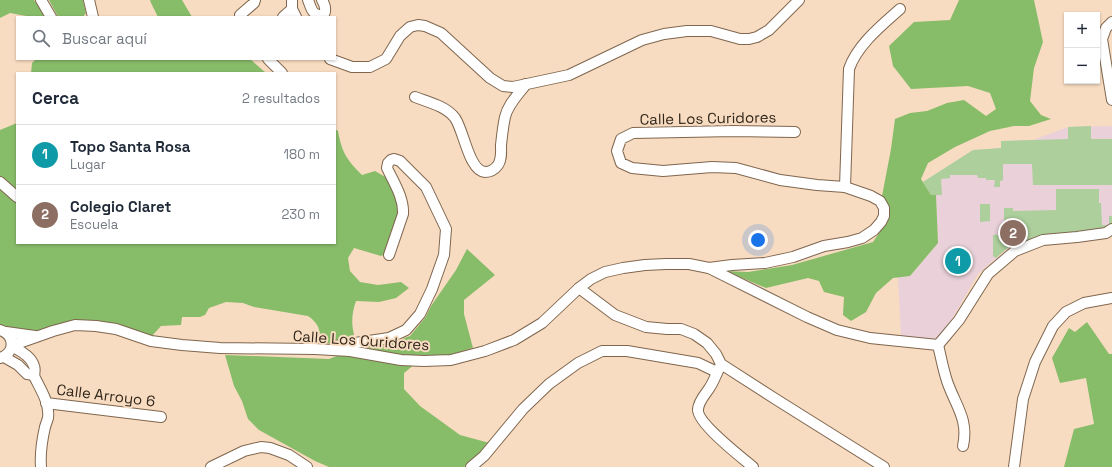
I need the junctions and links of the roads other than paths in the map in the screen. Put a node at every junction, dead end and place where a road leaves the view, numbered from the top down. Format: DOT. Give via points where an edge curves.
graph roads {
  1 [pos="41,0"];
  2 [pos="89,0"];
  3 [pos="255,0"];
  4 [pos="308,0"];
  5 [pos="322,0"];
  6 [pos="799,0"];
  7 [pos="293,9"];
  8 [pos="900,9"];
  9 [pos="50,16"];
  10 [pos="93,16"];
  11 [pos="240,16"];
  12 [pos="284,16"];
  13 [pos="1112,22"];
  14 [pos="269,60"];
  15 [pos="333,60"];
  16 [pos="281,72"];
  17 [pos="526,84"];
  18 [pos="415,97"];
  19 [pos="1112,100"];
  20 [pos="795,132"];
  21 [pos="0,182"];
  22 [pos="845,187"];
  23 [pos="16,196"];
  24 [pos="1112,229"];
  25 [pos="389,255"];
  26 [pos="709,268"];
  27 [pos="579,288"];
  28 [pos="1112,298"];
  29 [pos="3,331"];
  30 [pos="37,336"];
  31 [pos="938,344"];
  32 [pos="12,345"];
  33 [pos="315,349"];
  34 [pos="2,357"];
  35 [pos="719,368"];
  36 [pos="34,375"];
  37 [pos="46,403"];
  38 [pos="161,417"];
  39 [pos="964,446"];
  40 [pos="41,467"];
  41 [pos="211,467"];
  42 [pos="307,467"];
  43 [pos="471,467"];
  44 [pos="753,467"];
  45 [pos="884,467"];
  46 [pos="1014,467"];
  1 -- 9 [label="street"];
  2 -- 10 [label="street"];
  3 -- 11 [label="street"];
  4 -- 5 [label="street" via="312,10 320,15 326,8"];
  6 -- 17 [label="street" via="769,30 757,37 740,39 711,31 664,34 642,40 569,76"];
  7 -- 12 [label="street"];
  8 -- 22 [label="street" via="872,33 849,69"];
  13 -- 19 [label="street" via="1106,28 1102,39"];
  14 -- 16 [label="street"];
  15 -- 17 [label="street" via="352,67 370,67 386,59 400,36 410,27 418,25 441,33 490,78 504,86"];
  17 -- 18 [label="street" via="505,117 500,161 495,169 488,172 479,170 473,162 455,118 440,107"];
  20 -- 22 [label="street, Calle Los Curidores" via="632,133 621,139 617,151 621,162 632,168 663,171 736,168 780,180"];
  21 -- 23 [label="street"];
  22 -- 26 [label="street, Calle Los Curidores" via="871,196 880,201 884,208 882,222 862,238 765,263"];
  24 -- 31 [label="street" via="1091,235 1043,240 1015,251 988,274 959,320"];
  25 -- 33 [label="street" via="404,208 387,168 388,163 394,159 400,161 426,187 446,229 444,255 432,289 420,314 406,330 389,338"];
  26 -- 27 [label="street, Calle Los Curidores" via="689,264 624,268 605,272"];
  26 -- 31 [label="street" via="837,330 870,338"];
  27 -- 33 [label="street, Calle Los Curidores" via="542,323 514,340 451,360 401,360"];
  27 -- 35 [label="street" via="615,315 646,327 681,329 694,334 707,343 716,354"];
  28 -- 46 [label="street" via="1084,303 1066,312 1053,326 1035,362 1024,399"];
  29 -- 30 [label="street"];
  29 -- 32 [label="street"];
  30 -- 32 [label="street, Calle Los Curidores"];
  30 -- 33 [label="street, Calle Los Curidores" via="76,325 116,329 166,344 220,348"];
  31 -- 39 [label="street" via="947,381 964,424"];
  32 -- 34 [label="street" via="8,354"];
  32 -- 36 [label="street" via="31,359 35,367"];
  34 -- 36 [label="street" via="18,365 27,374"];
  35 -- 43 [label="street" via="686,360 602,351 578,363 549,384"];
  35 -- 44 [label="street" via="702,397 699,415 715,434"];
  35 -- 45 [label="street" via="777,400"];
  36 -- 37 [label="street"];
  37 -- 38 [label="street, Calle Arroyo 6"];
  37 -- 40 [label="street" via="48,417 41,451"];
  41 -- 42 [label="street" via="244,451 261,447 289,455"];
}
